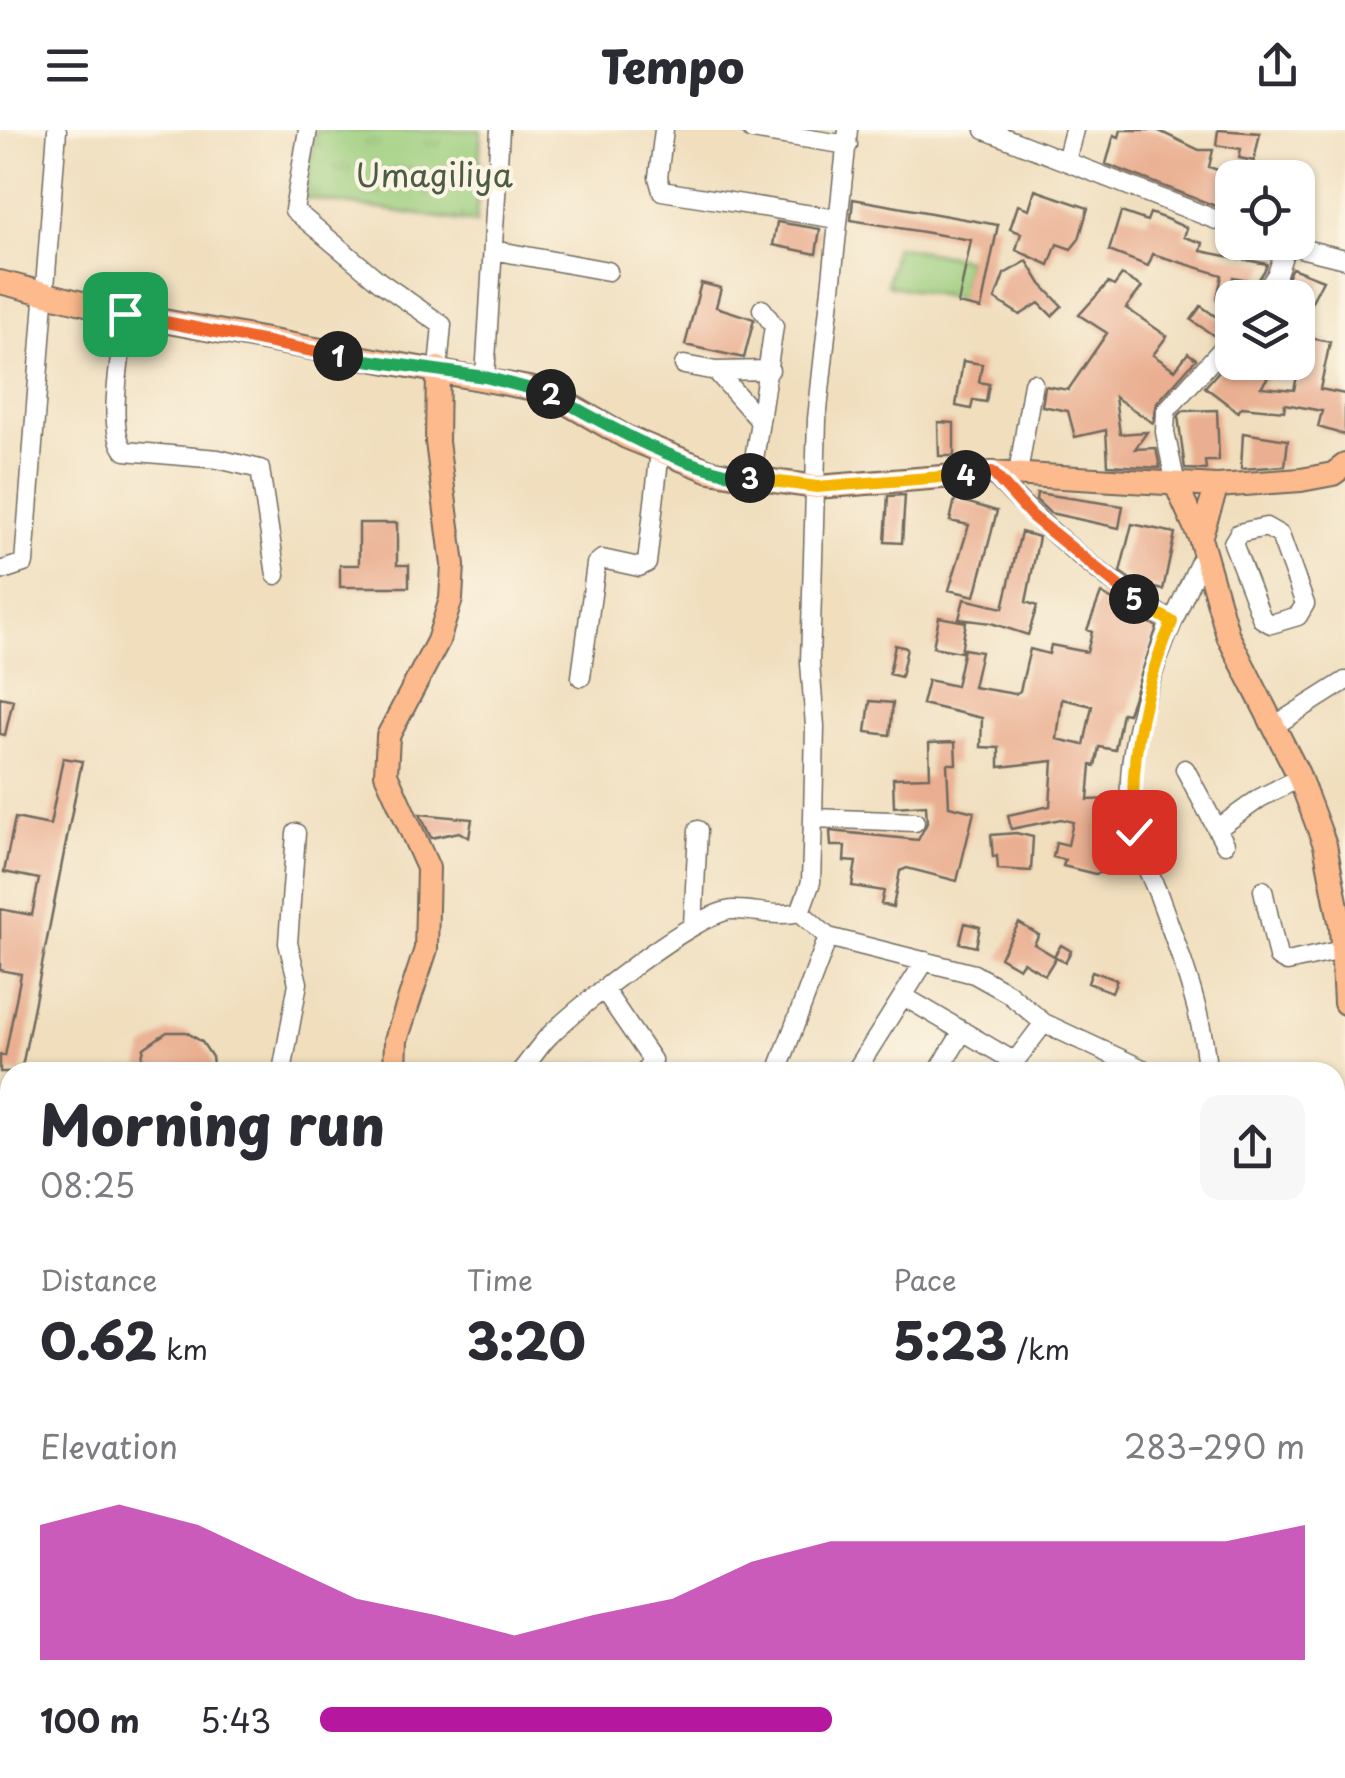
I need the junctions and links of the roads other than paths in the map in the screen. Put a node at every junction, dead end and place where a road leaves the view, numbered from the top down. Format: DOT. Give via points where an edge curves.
graph roads {
  1 [pos="58,130"];
  2 [pos="308,130"];
  3 [pos="500,130"];
  4 [pos="664,130"];
  5 [pos="752,130"];
  6 [pos="985,130"];
  7 [pos="1074,130"];
  8 [pos="1016,136"];
  9 [pos="848,138"];
  10 [pos="1066,160"];
  11 [pos="837,219"];
  12 [pos="1215,219"];
  13 [pos="494,250"];
  14 [pos="1315,253"];
  15 [pos="1345,260"];
  16 [pos="608,271"];
  17 [pos="0,282"];
  18 [pos="44,291"];
  19 [pos="762,309"];
  20 [pos="125,314"];
  21 [pos="1215,357"];
  22 [pos="684,365"];
  23 [pos="438,368"];
  24 [pos="716,370"];
  25 [pos="770,370"];
  26 [pos="485,377"];
  27 [pos="1033,383"];
  28 [pos="760,421"];
  29 [pos="660,451"];
  30 [pos="1345,465"];
  31 [pos="992,472"];
  32 [pos="1018,474"];
  33 [pos="750,478"];
  34 [pos="1176,485"];
  35 [pos="1216,486"];
  36 [pos="817,487"];
  37 [pos="1202,546"];
  38 [pos="1241,571"];
  39 [pos="0,572"];
  40 [pos="276,575"];
  41 [pos="1210,579"];
  42 [pos="1172,622"];
  43 [pos="581,677"];
  44 [pos="1345,681"];
  45 [pos="1274,726"];
  46 [pos="1185,769"];
  47 [pos="1299,778"];
  48 [pos="813,818"];
  49 [pos="915,822"];
  50 [pos="698,830"];
  51 [pos="296,833"];
  52 [pos="1263,890"];
  53 [pos="800,912"];
  54 [pos="693,925"];
  55 [pos="828,938"];
  56 [pos="1342,950"];
  57 [pos="925,960"];
  58 [pos="604,990"];
  59 [pos="903,996"];
  60 [pos="1345,1004"];
  61 [pos="1044,1023"];
  62 [pos="963,1031"];
  63 [pos="284,1062"];
  64 [pos="396,1062"];
  65 [pos="528,1062"];
  66 [pos="649,1062"];
  67 [pos="782,1062"];
  68 [pos="861,1062"];
  69 [pos="944,1062"];
  70 [pos="1127,1062"];
  71 [pos="1206,1062"];
  1 -- 18 [label="street"];
  2 -- 23 [label="street" via="294,210 442,325"];
  3 -- 13 [label="street"];
  4 -- 11 [label="street" via="662,191"];
  5 -- 9 [label="street"];
  6 -- 8 [label="street"];
  7 -- 10 [label="street"];
  8 -- 10 [label="street"];
  9 -- 11 [label="street"];
  10 -- 12 [label="street"];
  11 -- 36 [label="street"];
  13 -- 16 [label="street"];
  13 -- 26 [label="street"];
  14 -- 15 [label="street"];
  17 -- 18 [label="main road"];
  18 -- 20 [label="main road"];
  18 -- 39 [label="street" via="24,563"];
  19 -- 25 [label="street" via="774,326"];
  20 -- 23 [label="main road" via="360,360"];
  20 -- 40 [label="street" via="115,406 119,444 125,451 260,469"];
  21 -- 34 [label="street" via="1166,411"];
  22 -- 24 [label="street"];
  23 -- 26 [label="main road"];
  23 -- 64 [label="main road" via="437,442 453,565 451,599 438,641 388,736 386,774 428,868 426,949 396,1040"];
  24 -- 25 [label="street"];
  24 -- 28 [label="street"];
  25 -- 28 [label="street"];
  26 -- 29 [label="main road" via="545,391"];
  27 -- 32 [label="street"];
  28 -- 33 [label="street"];
  29 -- 33 [label="main road" via="710,472"];
  29 -- 43 [label="street" via="647,563 596,564"];
  30 -- 35 [label="main road" via="1300,480"];
  31 -- 32 [label="main road"];
  31 -- 36 [label="main road"];
  31 -- 42 [label="street" via="1113,585"];
  32 -- 34 [label="main road"];
  33 -- 36 [label="main road"];
  34 -- 35 [label="main road"];
  34 -- 37 [label="main road"];
  35 -- 37 [label="main road"];
  36 -- 48 [label="street"];
  37 -- 41 [label="main road"];
  37 -- 42 [label="street"];
  38 -- 38 [label="street" via="1235,536 1266,527 1280,535 1303,611 1265,622"];
  38 -- 41 [label="street"];
  41 -- 45 [label="main road" via="1228,636"];
  42 -- 71 [label="street" via="1148,679 1133,818"];
  44 -- 45 [label="street"];
  45 -- 47 [label="main road"];
  46 -- 47 [label="street" via="1221,836 1260,798"];
  47 -- 56 [label="main road" via="1325,845"];
  48 -- 49 [label="street"];
  48 -- 53 [label="street" via="811,882"];
  50 -- 54 [label="street"];
  51 -- 63 [label="street" via="288,943 298,983"];
  52 -- 56 [label="street" via="1278,957 1287,962"];
  53 -- 54 [label="street" via="780,917 730,910"];
  53 -- 55 [label="street"];
  54 -- 58 [label="street"];
  55 -- 57 [label="street"];
  55 -- 67 [label="street"];
  56 -- 60 [label="main road"];
  57 -- 59 [label="street"];
  57 -- 61 [label="street" via="974,974"];
  58 -- 65 [label="street" via="548,1036"];
  58 -- 66 [label="street"];
  59 -- 62 [label="street"];
  59 -- 68 [label="street"];
  61 -- 62 [label="street" via="1015,1060"];
  61 -- 70 [label="street"];
  62 -- 69 [label="street"];
}
